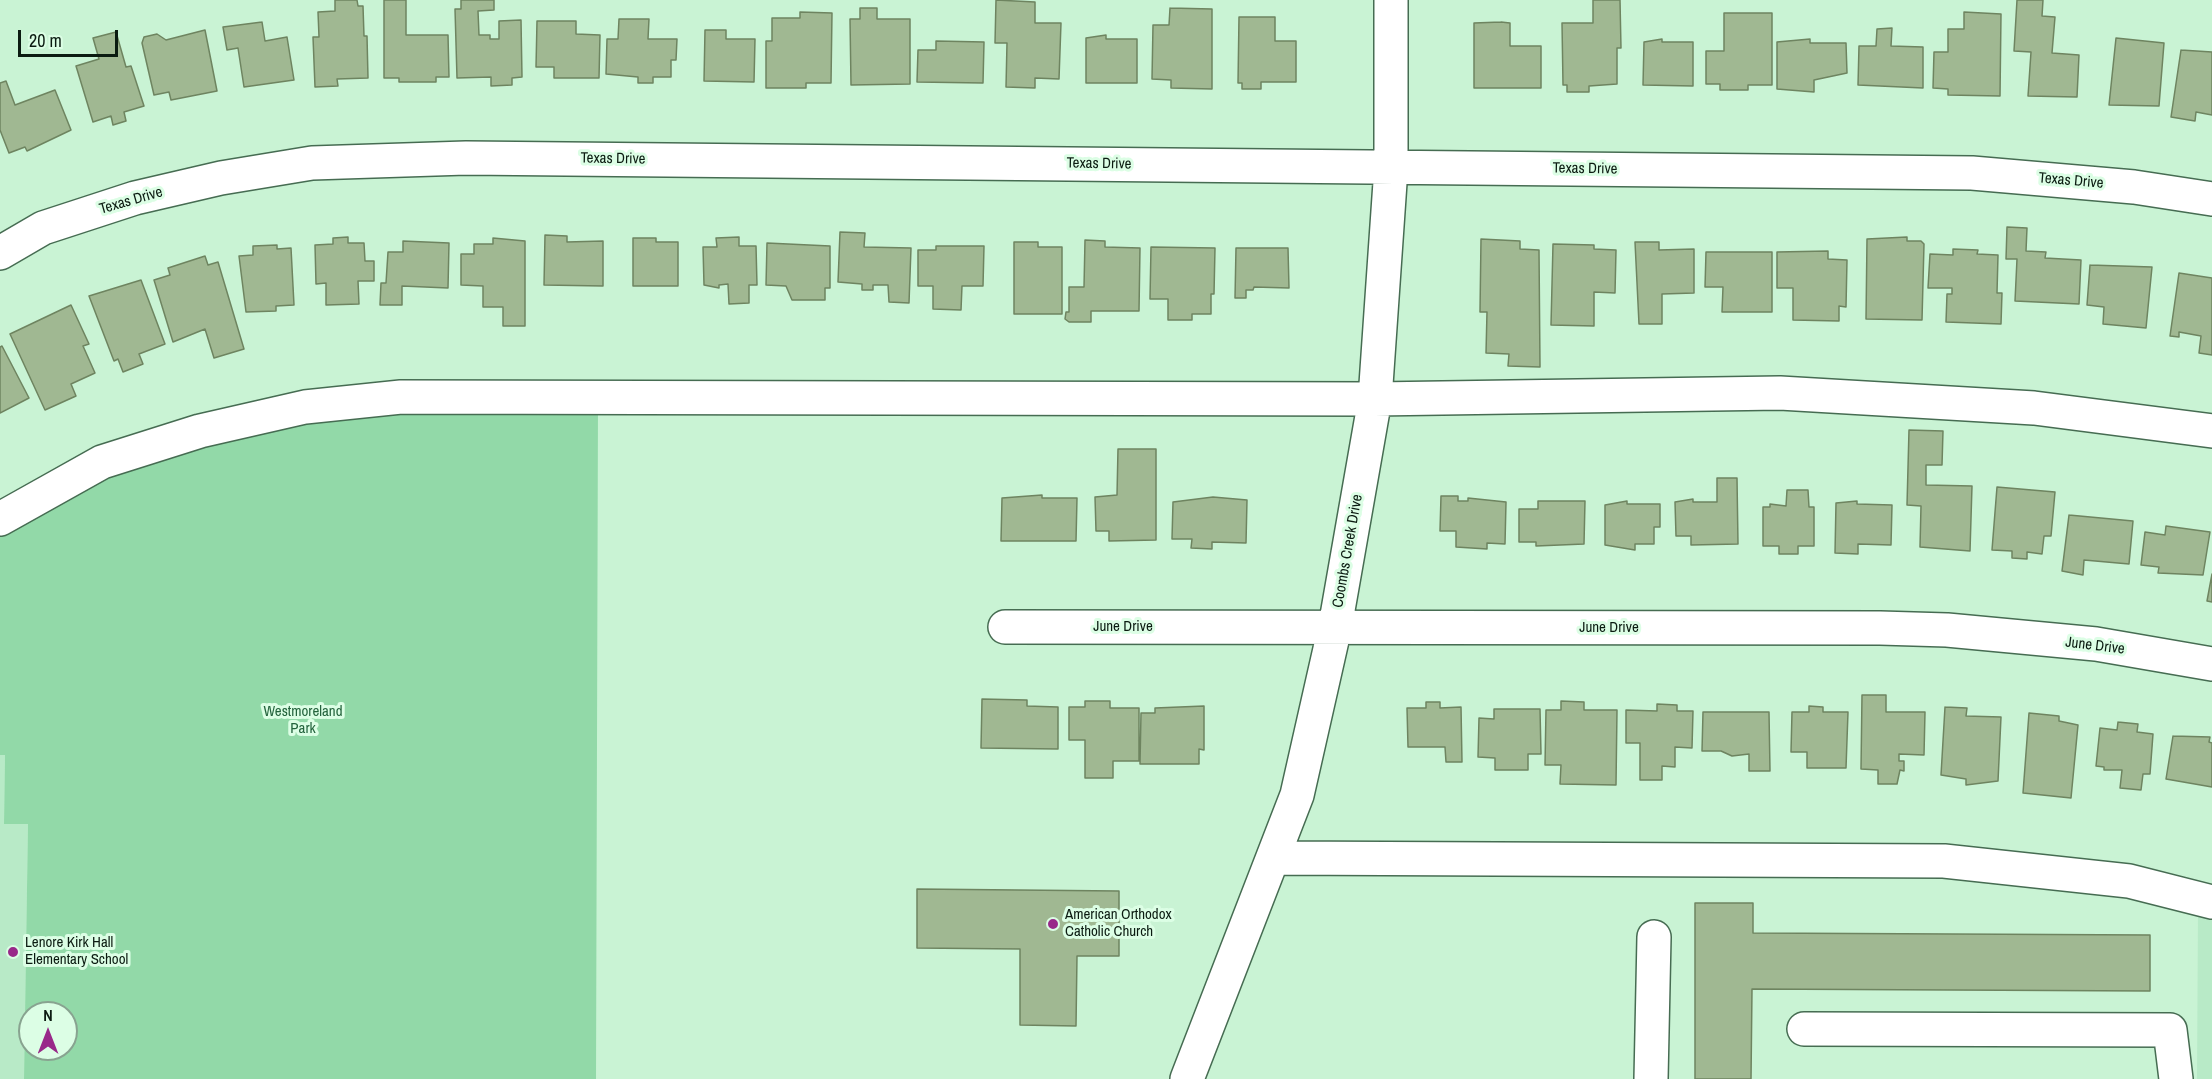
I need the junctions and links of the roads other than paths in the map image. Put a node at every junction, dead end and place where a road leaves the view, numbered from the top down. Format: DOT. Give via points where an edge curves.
graph roads {
  1 [pos="1391,0"];
  2 [pos="1391,168"];
  3 [pos="2212,199"];
  4 [pos="0,253"];
  5 [pos="1375,399"];
  6 [pos="2212,431"];
  7 [pos="0,519"];
  8 [pos="1005,627"];
  9 [pos="1335,627"];
  10 [pos="2212,664"];
  11 [pos="1273,858"];
  12 [pos="2212,902"];
  13 [pos="1654,937"];
  14 [pos="1804,1029"];
  15 [pos="1188,1079"];
  16 [pos="1651,1079"];
  17 [pos="2176,1079"];
  1 -- 2 [label="street, Coombs Creek Drive"];
  2 -- 3 [label="street, Texas Drive" via="1972,173 2134,187"];
  2 -- 4 [label="street, Texas Drive" via="466,158 312,163 220,178 135,198 43,228"];
  2 -- 5 [label="street, Coombs Creek Drive"];
  5 -- 6 [label="street" via="1780,393 2034,408"];
  5 -- 7 [label="street" via="401,397 305,406 200,430 102,462"];
  5 -- 9 [label="street, Coombs Creek Drive"];
  8 -- 9 [label="street, June Drive"];
  9 -- 10 [label="street, June Drive" via="1947,630 2096,644"];
  9 -- 11 [label="street, Coombs Creek Drive" via="1297,795"];
  11 -- 12 [label="street" via="1944,861 2129,881"];
  11 -- 15 [label="street, Coombs Creek Drive"];
  13 -- 16 [label="street"];
  14 -- 17 [label="street" via="2170,1030"];
}
